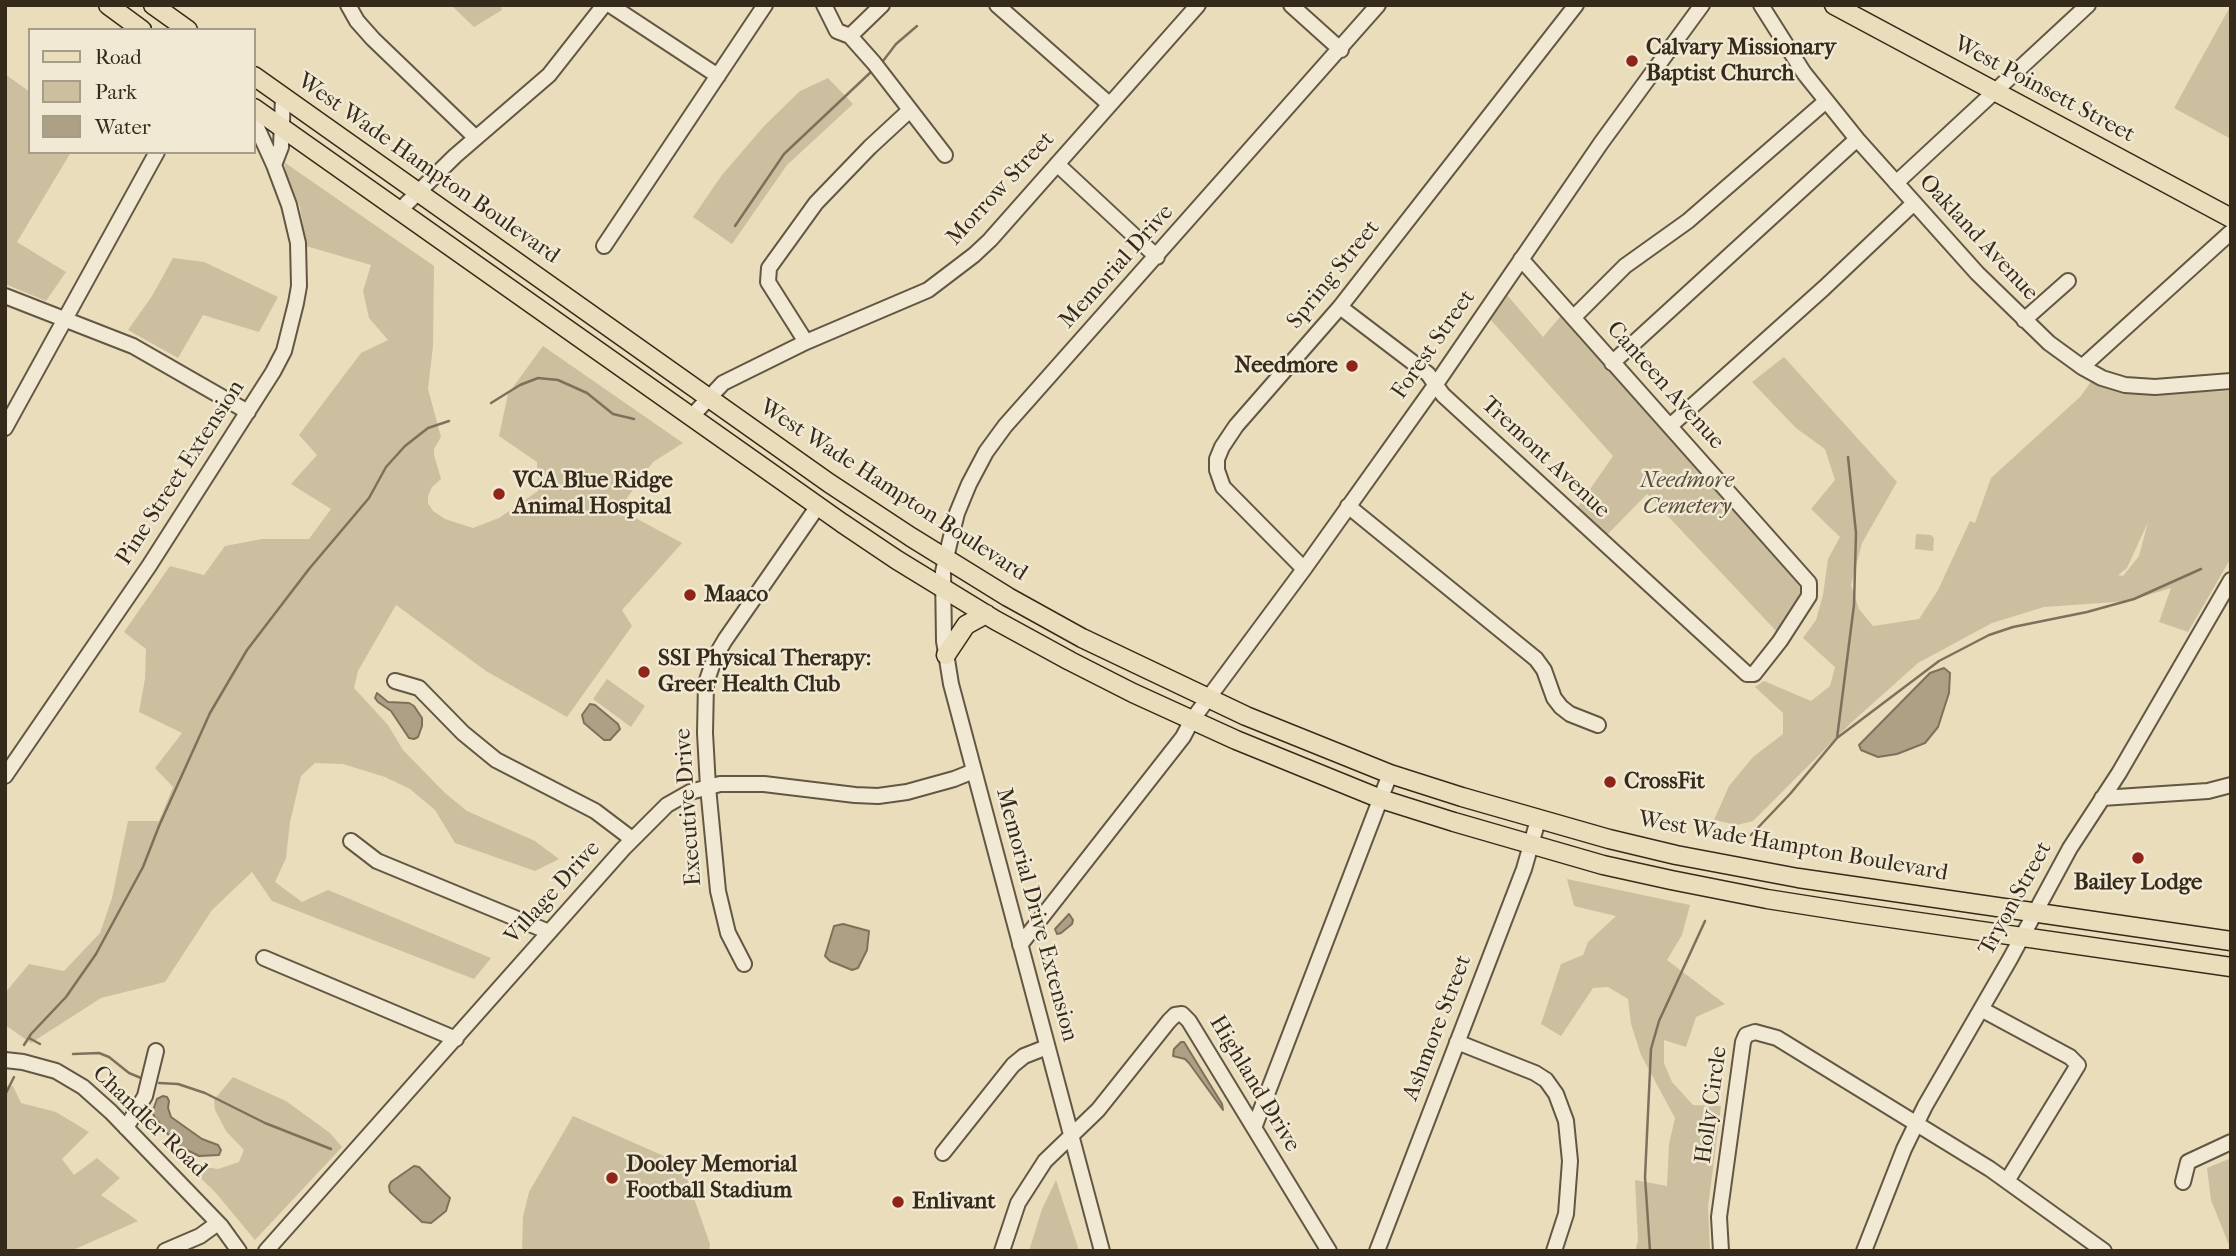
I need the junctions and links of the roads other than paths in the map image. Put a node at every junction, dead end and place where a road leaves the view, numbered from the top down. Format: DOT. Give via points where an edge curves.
graph roads {
  1 [pos="108,5"];
  2 [pos="153,5"];
  3 [pos="348,5"];
  4 [pos="604,5"];
  5 [pos="610,5"];
  6 [pos="765,5"];
  7 [pos="824,5"];
  8 [pos="882,5"];
  9 [pos="998,5"];
  10 [pos="1198,5"];
  11 [pos="1291,5"];
  12 [pos="1378,5"];
  13 [pos="1576,5"];
  14 [pos="1702,5"];
  15 [pos="1761,5"];
  16 [pos="2088,5"];
  17 [pos="1839,6"];
  18 [pos="139,28"];
  19 [pos="185,28"];
  20 [pos="850,36"];
  21 [pos="1341,50"];
  22 [pos="718,76"];
  23 [pos="256,77"];
  24 [pos="1994,91"];
  25 [pos="283,97"];
  26 [pos="1826,101"];
  27 [pos="1109,104"];
  28 [pos="256,109"];
  29 [pos="910,110"];
  30 [pos="256,125"];
  31 [pos="283,129"];
  32 [pos="477,138"];
  33 [pos="1857,139"];
  34 [pos="157,154"];
  35 [pos="945,155"];
  36 [pos="1057,164"];
  37 [pos="274,165"];
  38 [pos="1896,183"];
  39 [pos="419,193"];
  40 [pos="1914,203"];
  41 [pos="399,211"];
  42 [pos="2231,218"];
  43 [pos="2231,232"];
  44 [pos="604,246"];
  45 [pos="1157,257"];
  46 [pos="1521,259"];
  47 [pos="2068,281"];
  48 [pos="5,296"];
  49 [pos="1340,307"];
  50 [pos="1573,317"];
  51 [pos="66,320"];
  52 [pos="2024,320"];
  53 [pos="806,342"];
  54 [pos="1612,362"];
  55 [pos="2082,368"];
  56 [pos="2231,381"];
  57 [pos="1436,384"];
  58 [pos="709,397"];
  59 [pos="248,412"];
  60 [pos="692,416"];
  61 [pos="1670,426"];
  62 [pos="5,428"];
  63 [pos="818,506"];
  64 [pos="1348,506"];
  65 [pos="946,559"];
  66 [pos="1304,569"];
  67 [pos="2231,580"];
  68 [pos="943,588"];
  69 [pos="986,614"];
  70 [pos="946,655"];
  71 [pos="1747,674"];
  72 [pos="395,681"];
  73 [pos="1200,710"];
  74 [pos="1598,725"];
  75 [pos="974,771"];
  76 [pos="1390,774"];
  77 [pos="5,776"];
  78 [pos="2231,785"];
  79 [pos="708,787"];
  80 [pos="2102,798"];
  81 [pos="1381,799"];
  82 [pos="1538,820"];
  83 [pos="632,839"];
  84 [pos="351,841"];
  85 [pos="1617,841"];
  86 [pos="1531,845"];
  87 [pos="1611,866"];
  88 [pos="2035,912"];
  89 [pos="549,932"];
  90 [pos="2022,937"];
  91 [pos="2231,940"];
  92 [pos="1020,945"];
  93 [pos="264,958"];
  94 [pos="744,964"];
  95 [pos="2231,967"];
  96 [pos="1981,1009"];
  97 [pos="456,1039"];
  98 [pos="1457,1042"];
  99 [pos="1047,1047"];
  100 [pos="156,1051"];
  101 [pos="5,1060"];
  102 [pos="1917,1123"];
  103 [pos="126,1128"];
  104 [pos="1254,1128"];
  105 [pos="1071,1136"];
  106 [pos="2231,1142"];
  107 [pos="943,1153"];
  108 [pos="2007,1181"];
  109 [pos="2183,1182"];
  110 [pos="218,1223"];
  111 [pos="165,1251"];
  112 [pos="239,1251"];
  113 [pos="266,1251"];
  114 [pos="1002,1251"];
  115 [pos="1102,1251"];
  116 [pos="1329,1251"];
  117 [pos="1377,1251"];
  118 [pos="1554,1251"];
  119 [pos="1721,1251"];
  120 [pos="1864,1251"];
  121 [pos="2104,1251"];
  1 -- 18 [label="main road"];
  2 -- 19 [label="main road"];
  3 -- 32 [label="street" via="373,40"];
  4 -- 32 [label="street" via="549,75"];
  5 -- 22 [label="street"];
  6 -- 22 [label="street"];
  7 -- 20 [label="street" via="837,30"];
  8 -- 20 [label="street"];
  9 -- 27 [label="street"];
  10 -- 27 [label="street, Morrow Street"];
  11 -- 21 [label="street"];
  12 -- 21 [label="street, Memorial Drive"];
  13 -- 49 [label="street, Spring Street"];
  14 -- 46 [label="street, Forest Street"];
  15 -- 26 [label="street, Oakland Avenue"];
  16 -- 24 [label="street"];
  17 -- 24 [label="main road, West Poinsett Street"];
  20 -- 29 [label="street"];
  21 -- 45 [label="street, Memorial Drive"];
  22 -- 44 [label="street"];
  23 -- 25 [label="main road, West Wade Hampton Boulevard"];
  24 -- 38 [label="street"];
  24 -- 42 [label="main road, West Poinsett Street"];
  25 -- 31 [label="street"];
  25 -- 39 [label="main road, West Wade Hampton Boulevard"];
  26 -- 33 [label="street, Oakland Avenue"];
  26 -- 50 [label="street" via="1688,221 1625,266"];
  27 -- 36 [label="street, Morrow Street"];
  28 -- 31 [label="main road, West Wade Hampton Boulevard"];
  29 -- 35 [label="street"];
  29 -- 53 [label="street" via="834,182 769,268 768,282"];
  30 -- 37 [label="street, Pine Street Extension"];
  31 -- 37 [label="street"];
  31 -- 41 [label="main road, West Wade Hampton Boulevard"];
  32 -- 39 [label="street"];
  33 -- 38 [label="street, Oakland Avenue"];
  33 -- 54 [label="street"];
  34 -- 51 [label="street"];
  36 -- 45 [label="street"];
  36 -- 53 [label="street, Morrow Street" via="990,240 938,283"];
  37 -- 59 [label="street, Pine Street Extension" via="295,227 299,286 284,351"];
  38 -- 40 [label="street, Oakland Avenue"];
  39 -- 41 [label="street"];
  39 -- 58 [label="main road, West Wade Hampton Boulevard"];
  40 -- 52 [label="street, Oakland Avenue"];
  40 -- 61 [label="street"];
  41 -- 60 [label="main road, West Wade Hampton Boulevard"];
  43 -- 55 [label="street"];
  45 -- 65 [label="street, Memorial Drive" via="996,438 969,484"];
  46 -- 50 [label="street, Canteen Avenue"];
  46 -- 57 [label="street, Forest Street"];
  47 -- 52 [label="street"];
  48 -- 51 [label="street"];
  49 -- 57 [label="street, Tremont Avenue"];
  49 -- 66 [label="street, Spring Street" via="1231,432 1217,459 1223,486"];
  50 -- 54 [label="street, Canteen Avenue"];
  51 -- 59 [label="street" via="133,346"];
  51 -- 62 [label="street"];
  52 -- 55 [label="street, Oakland Avenue"];
  53 -- 58 [label="street, Morrow Street" via="723,383"];
  54 -- 61 [label="street, Canteen Avenue"];
  55 -- 56 [label="street, Oakland Avenue" via="2110,381 2143,387"];
  57 -- 64 [label="street, Forest Street"];
  57 -- 71 [label="street, Tremont Avenue"];
  58 -- 60 [label="street, Morrow Street"];
  58 -- 65 [label="main road, West Wade Hampton Boulevard" via="829,484"];
  59 -- 77 [label="street, Pine Street Extension" via="112,623"];
  60 -- 63 [label="main road, West Wade Hampton Boulevard"];
  61 -- 71 [label="street, Canteen Avenue" via="1809,583 1809,596 1780,641 1757,671"];
  63 -- 68 [label="main road, West Wade Hampton Boulevard"];
  63 -- 79 [label="street, Executive Drive" via="712,664 706,691"];
  64 -- 66 [label="street, Forest Street"];
  64 -- 74 [label="street" via="1536,659 1561,707"];
  65 -- 68 [label="street, Memorial Drive"];
  65 -- 73 [label="main road, West Wade Hampton Boulevard"];
  66 -- 73 [label="street, Forest Street"];
  67 -- 80 [label="street, Tryon Street"];
  68 -- 69 [label="main road, West Wade Hampton Boulevard"];
  68 -- 70 [label="street, Memorial Drive Extension"];
  69 -- 70 [label="main road" via="966,625"];
  69 -- 73 [label="main road, West Wade Hampton Boulevard" via="1070,661"];
  70 -- 75 [label="street, Memorial Drive Extension"];
  72 -- 83 [label="street" via="419,688 496,760 595,811"];
  73 -- 76 [label="main road, West Wade Hampton Boulevard" via="1299,739"];
  73 -- 81 [label="main road, West Wade Hampton Boulevard" via="1289,763"];
  73 -- 92 [label="street, Forest Street"];
  75 -- 79 [label="street, Village Drive" via="878,796 764,784"];
  75 -- 92 [label="street, Memorial Drive Extension"];
  76 -- 81 [label="street"];
  76 -- 82 [label="main road, West Wade Hampton Boulevard"];
  78 -- 80 [label="street"];
  79 -- 83 [label="street, Village Drive" via="667,805"];
  79 -- 94 [label="street, Executive Drive" via="718,891 728,933"];
  80 -- 88 [label="street, Tryon Street"];
  81 -- 86 [label="main road, West Wade Hampton Boulevard"];
  81 -- 104 [label="street"];
  82 -- 85 [label="main road, West Wade Hampton Boulevard"];
  82 -- 86 [label="street, Ashmore Street"];
  83 -- 89 [label="street, Village Drive"];
  84 -- 89 [label="street" via="377,861"];
  85 -- 87 [label="main road"];
  85 -- 88 [label="main road, West Wade Hampton Boulevard" via="1772,874"];
  86 -- 87 [label="main road, West Wade Hampton Boulevard"];
  86 -- 98 [label="street, Ashmore Street"];
  87 -- 90 [label="main road, West Wade Hampton Boulevard" via="1767,899"];
  88 -- 90 [label="street, Tryon Street"];
  88 -- 91 [label="main road, West Wade Hampton Boulevard"];
  89 -- 97 [label="street, Village Drive"];
  90 -- 95 [label="main road, West Wade Hampton Boulevard"];
  90 -- 96 [label="street, Tryon Street"];
  92 -- 99 [label="street, Memorial Drive Extension"];
  93 -- 97 [label="street"];
  96 -- 102 [label="street, Tryon Street"];
  96 -- 108 [label="street" via="2078,1065"];
  97 -- 113 [label="street, Village Drive"];
  98 -- 117 [label="street, Ashmore Street"];
  98 -- 118 [label="street" via="1535,1073 1550,1085 1560,1102 1569,1142 1569,1197"];
  99 -- 105 [label="street, Memorial Drive Extension"];
  99 -- 107 [label="street" via="1013,1065"];
  100 -- 103 [label="street" via="145,1096"];
  101 -- 103 [label="street, Chandler Road" via="66,1076 96,1097"];
  102 -- 108 [label="street"];
  102 -- 119 [label="street, Holly Circle" via="1777,1038 1760,1032 1746,1035 1719,1217"];
  102 -- 120 [label="street, Tryon Street"];
  103 -- 110 [label="street, Chandler Road"];
  104 -- 105 [label="street, Highland Drive" via="1182,1014 1169,1021"];
  104 -- 116 [label="street, Highland Drive"];
  105 -- 114 [label="street" via="1045,1161 1024,1191"];
  105 -- 115 [label="street, Memorial Drive Extension"];
  106 -- 109 [label="street" via="2188,1162"];
  108 -- 121 [label="street"];
  110 -- 111 [label="street"];
  110 -- 112 [label="street, Chandler Road"];
}
